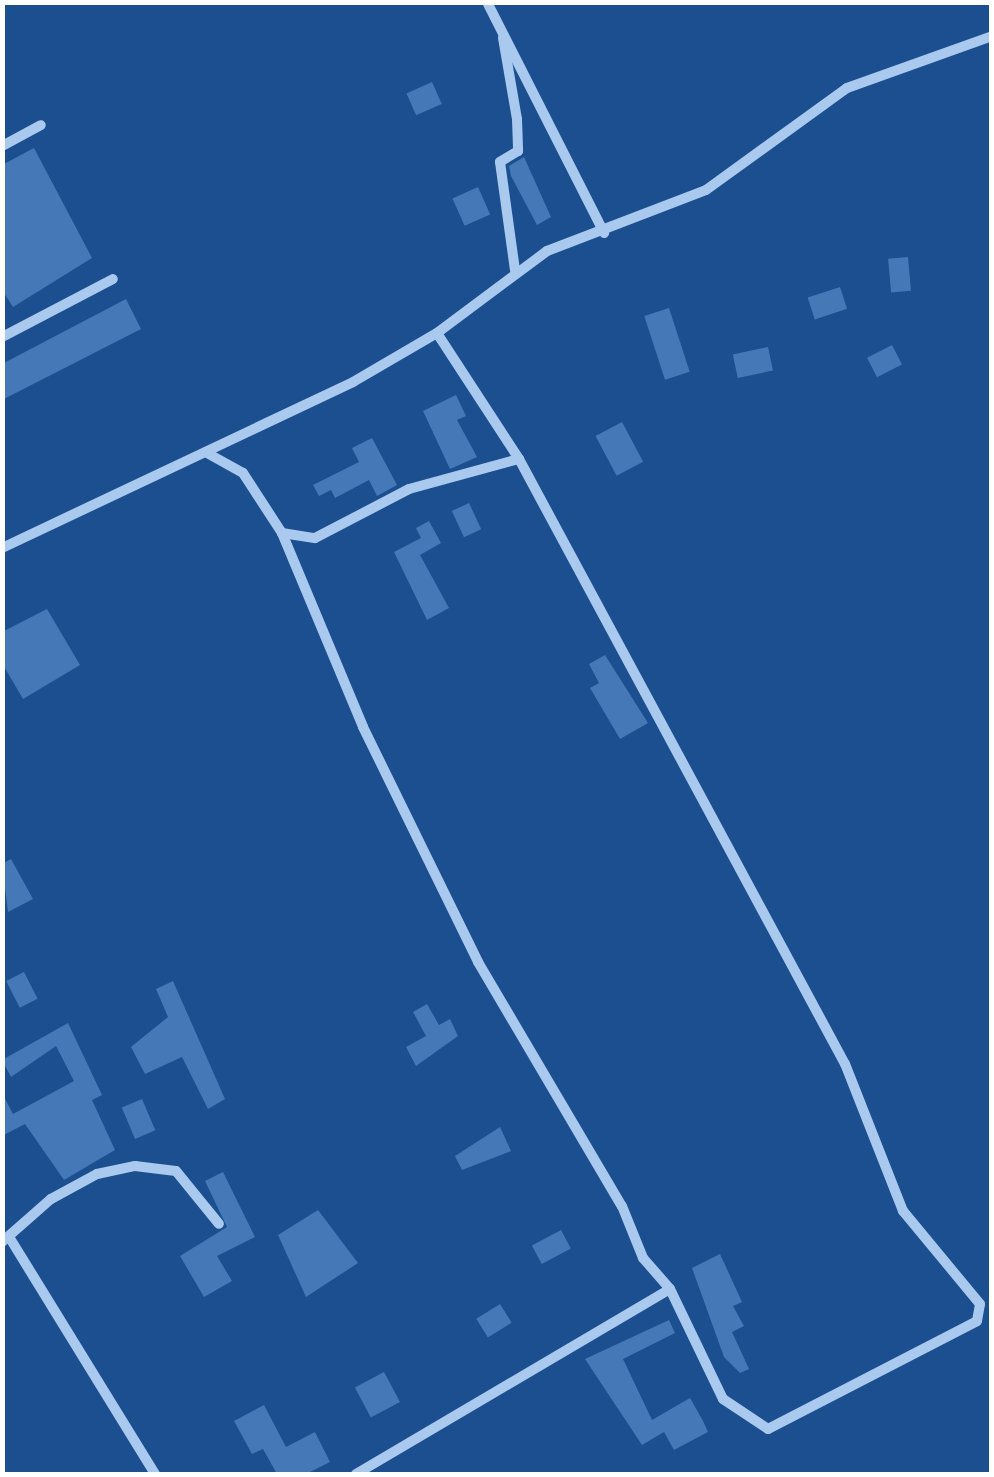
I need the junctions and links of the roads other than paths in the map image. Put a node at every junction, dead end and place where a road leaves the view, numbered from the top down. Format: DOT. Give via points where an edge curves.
graph roads {
  1 [pos="487,2"];
  2 [pos="502,32"];
  3 [pos="992,36"];
  4 [pos="42,125"];
  5 [pos="2,146"];
  6 [pos="604,232"];
  7 [pos="515,270"];
  8 [pos="114,279"];
  9 [pos="4,333"];
  10 [pos="437,333"];
  11 [pos="196,457"];
  12 [pos="518,459"];
  13 [pos="282,533"];
  14 [pos="2,548"];
  15 [pos="220,1224"];
  16 [pos="7,1241"];
  17 [pos="670,1289"];
  18 [pos="155,1474"];
  19 [pos="356,1474"];
  1 -- 2 [label="street"];
  2 -- 6 [label="street"];
  2 -- 7 [label="street" via="517,119 518,150 500,162"];
  3 -- 6 [label="street" via="847,88 706,190"];
  4 -- 5 [label="street"];
  6 -- 7 [label="street"];
  7 -- 10 [label="street"];
  8 -- 9 [label="street"];
  10 -- 11 [label="street"];
  10 -- 12 [label="street"];
  11 -- 13 [label="street" via="212,452 243,474"];
  11 -- 14 [label="street"];
  12 -- 13 [label="street" via="409,489 315,538"];
  12 -- 17 [label="street" via="844,1064 903,1211 980,1304 977,1321 768,1429 723,1399"];
  13 -- 17 [label="street" via="363,726 478,962 622,1206 643,1258"];
  15 -- 16 [label="street" via="176,1171 135,1166 96,1174 51,1198"];
  16 -- 18 [label="street"];
  17 -- 19 [label="street"];
}
